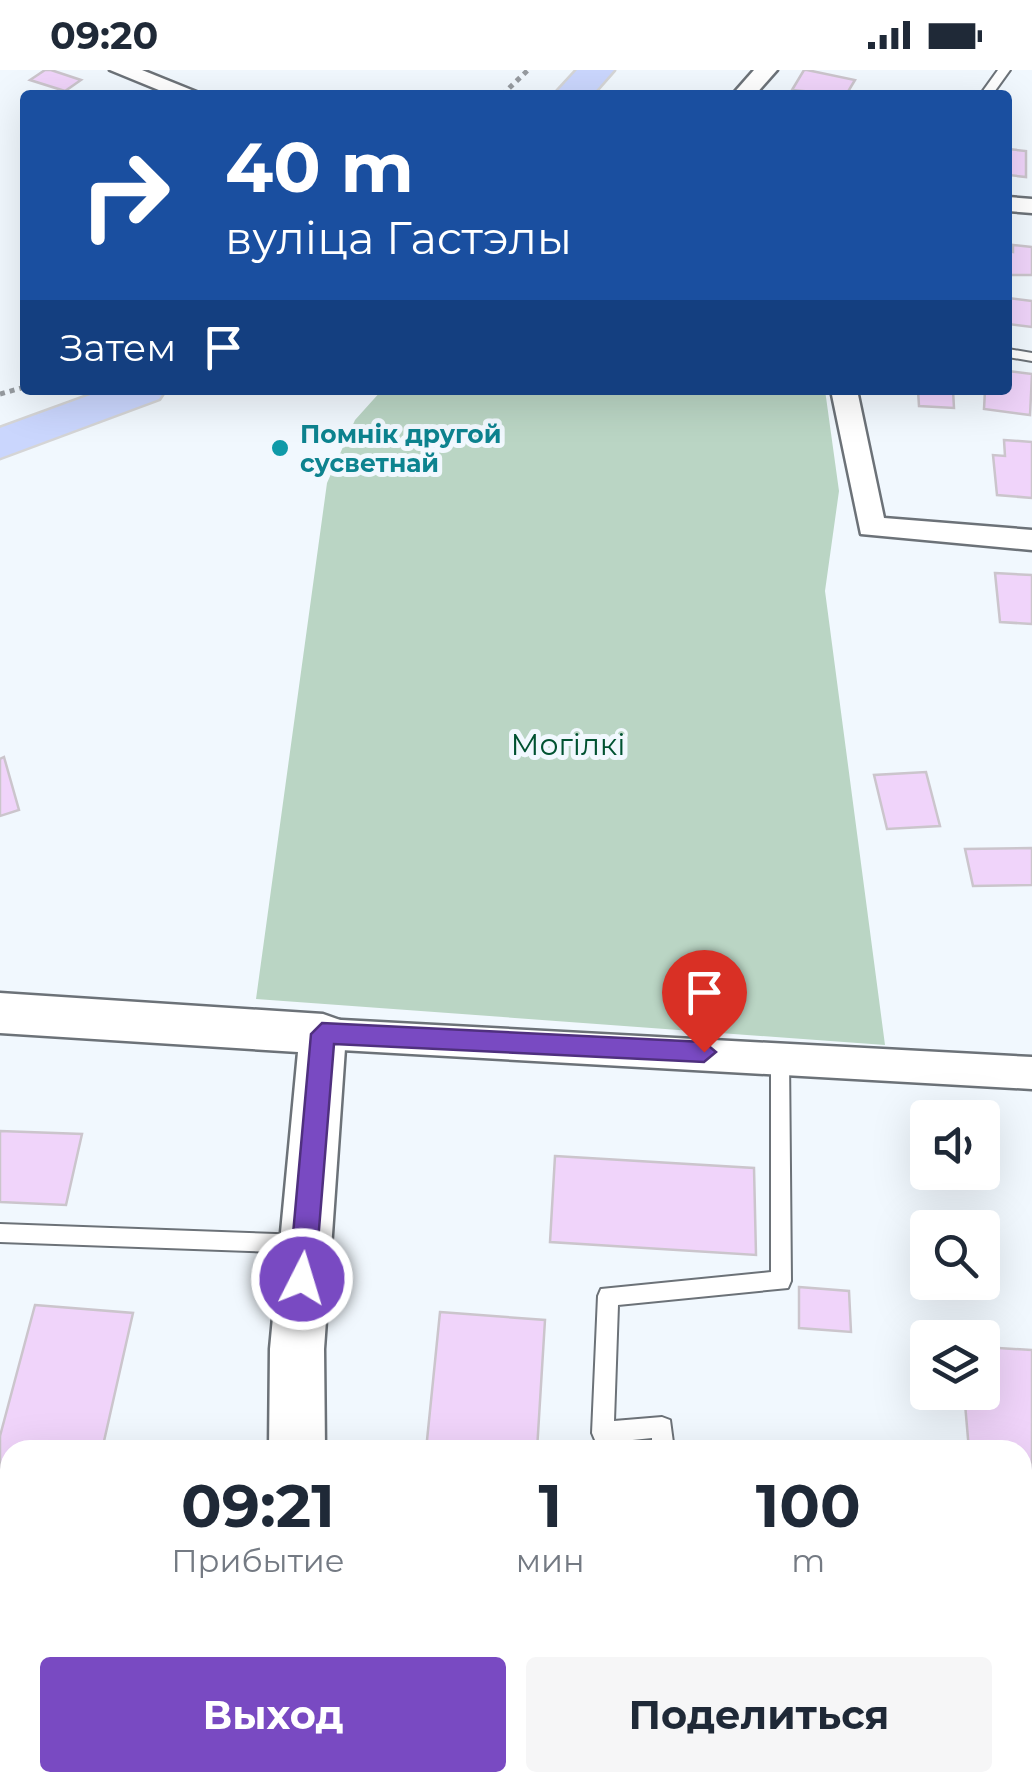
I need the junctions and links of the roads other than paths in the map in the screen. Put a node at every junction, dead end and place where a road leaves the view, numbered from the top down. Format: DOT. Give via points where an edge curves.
graph roads {
  1 [pos="121,70"];
  2 [pos="597,70"];
  3 [pos="766,70"];
  4 [pos="179,90"];
  5 [pos="577,90"];
  6 [pos="748,90"];
  7 [pos="131,395"];
  8 [pos="845,395"];
  9 [pos="0,444"];
  10 [pos="1032,540"];
  11 [pos="0,1013"];
  12 [pos="322,1034"];
  13 [pos="780,1056"];
  14 [pos="1032,1073"];
  15 [pos="0,1233"];
  16 [pos="305,1244"];
  17 [pos="297,1440"];
  18 [pos="663,1440"];
  1 -- 4 [label="street"];
  2 -- 5 [label="main road"];
  3 -- 6 [label="street"];
  7 -- 9 [label="main road"];
  8 -- 10 [label="street" via="871,526"];
  11 -- 12 [label="street"];
  12 -- 13 [label="street"];
  12 -- 16 [label="street"];
  13 -- 14 [label="street"];
  13 -- 18 [label="lane" via="781,1281 608,1296 603,1433 662,1427"];
  15 -- 16 [label="lane"];
  16 -- 17 [label="street"];
}
